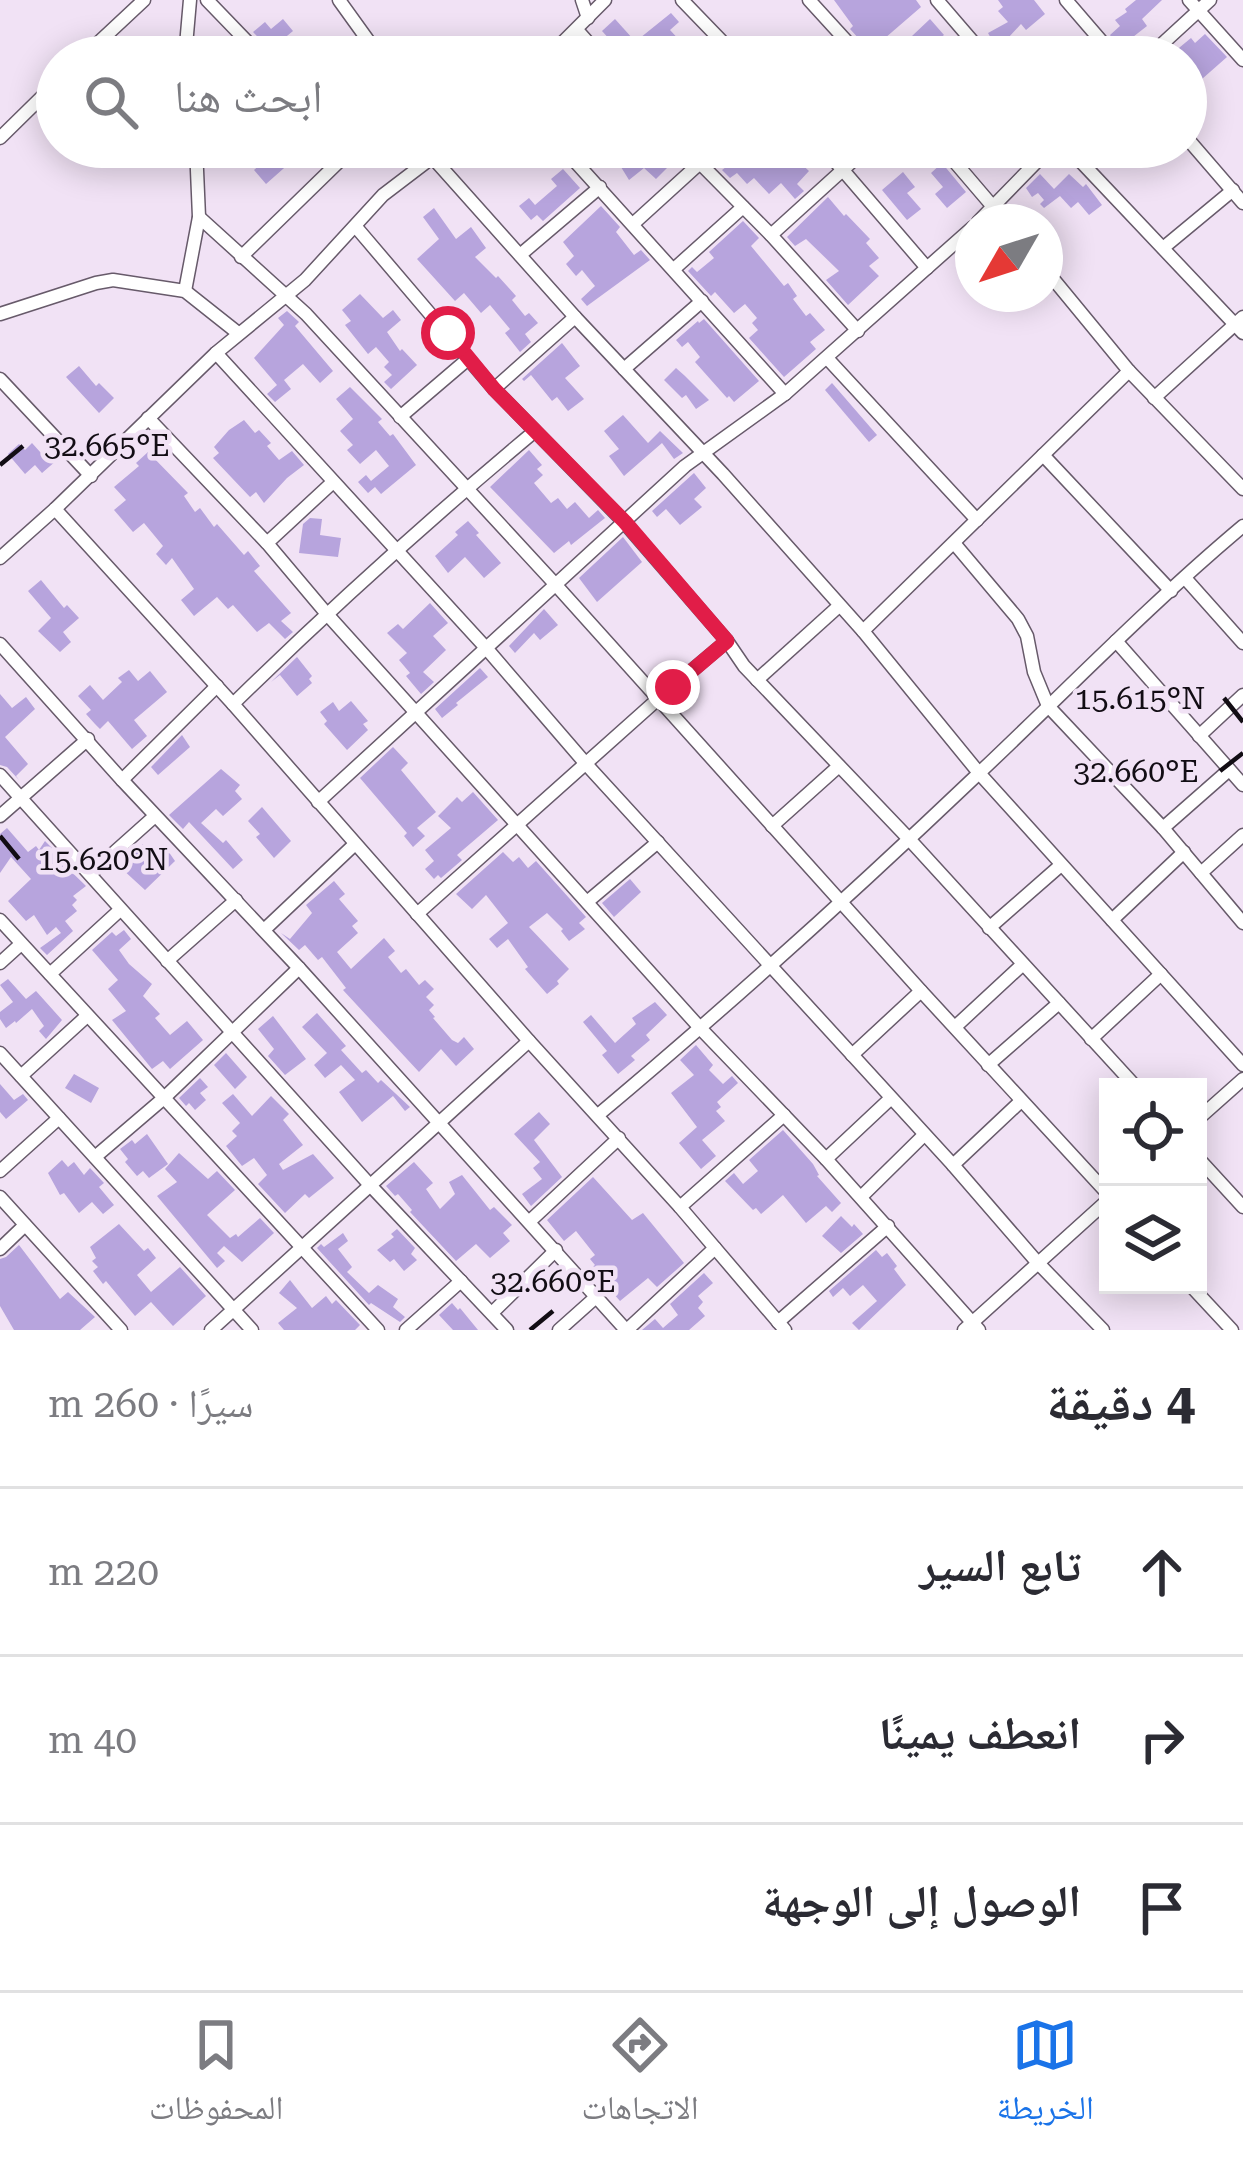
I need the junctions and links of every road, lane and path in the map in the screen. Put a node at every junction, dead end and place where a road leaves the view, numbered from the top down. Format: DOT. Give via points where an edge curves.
graph roads {
  1 [pos="144,0"];
  2 [pos="190,0"];
  3 [pos="207,0"];
  4 [pos="339,0"];
  5 [pos="582,0"];
  6 [pos="605,0"];
  7 [pos="682,0"];
  8 [pos="937,0"];
  9 [pos="1066,0"];
  10 [pos="1210,0"];
  11 [pos="810,1"];
  12 [pos="1193,5"];
  13 [pos="588,18"];
  14 [pos="577,30"];
  15 [pos="105,36"];
  16 [pos="187,36"];
  17 [pos="242,36"];
  18 [pos="365,36"];
  19 [pos="571,36"];
  20 [pos="582,36"];
  21 [pos="717,36"];
  22 [pos="842,36"];
  23 [pos="964,36"];
  24 [pos="1097,36"];
  25 [pos="1166,36"];
  26 [pos="1243,60"];
  27 [pos="36,103"];
  28 [pos="0,138"];
  29 [pos="1207,161"];
  30 [pos="197,168"];
  31 [pos="330,168"];
  32 [pos="420,168"];
  33 [pos="443,168"];
  34 [pos="582,168"];
  35 [pos="695,168"];
  36 [pos="705,168"];
  37 [pos="844,168"];
  38 [pos="960,168"];
  39 [pos="1031,168"];
  40 [pos="1086,168"];
  41 [pos="842,170"];
  42 [pos="600,187"];
  43 [pos="1233,190"];
  44 [pos="1243,202"];
  45 [pos="991,204"];
  46 [pos="998,204"];
  47 [pos="743,206"];
  48 [pos="199,218"];
  49 [pos="633,224"];
  50 [pos="356,227"];
  51 [pos="771,235"];
  52 [pos="955,243"];
  53 [pos="1163,248"];
  54 [pos="520,255"];
  55 [pos="241,257"];
  56 [pos="927,268"];
  57 [pos="674,269"];
  58 [pos="1063,290"];
  59 [pos="184,291"];
  60 [pos="286,297"];
  61 [pos="702,301"];
  62 [pos="0,314"];
  63 [pos="575,317"];
  64 [pos="1240,325"];
  65 [pos="858,331"];
  66 [pos="238,333"];
  67 [pos="216,353"];
  68 [pos="826,358"];
  69 [pos="468,359"];
  70 [pos="624,369"];
  71 [pos="1130,370"];
  72 [pos="0,379"];
  73 [pos="494,389"];
  74 [pos="785,394"];
  75 [pos="1154,398"];
  76 [pos="400,417"];
  77 [pos="148,418"];
  78 [pos="536,431"];
  79 [pos="703,454"];
  80 [pos="1043,455"];
  81 [pos="91,476"];
  82 [pos="332,482"];
  83 [pos="465,489"];
  84 [pos="1243,489"];
  85 [pos="56,509"];
  86 [pos="977,520"];
  87 [pos="625,522"];
  88 [pos="1243,526"];
  89 [pos="267,543"];
  90 [pos="954,543"];
  91 [pos="398,551"];
  92 [pos="0,558"];
  93 [pos="1185,578"];
  94 [pos="555,584"];
  95 [pos="1171,591"];
  96 [pos="839,605"];
  97 [pos="326,613"];
  98 [pos="862,632"];
  99 [pos="727,641"];
  100 [pos="1116,641"];
  101 [pos="1243,643"];
  102 [pos="0,644"];
  103 [pos="487,649"];
  104 [pos="757,680"];
  105 [pos="217,686"];
  106 [pos="1243,695"];
  107 [pos="658,699"];
  108 [pos="233,704"];
  109 [pos="1048,706"];
  110 [pos="416,712"];
  111 [pos="1199,736"];
  112 [pos="88,739"];
  113 [pos="586,764"];
  114 [pos="839,766"];
  115 [pos="1229,770"];
  116 [pos="980,773"];
  117 [pos="0,775"];
  118 [pos="122,780"];
  119 [pos="1243,785"];
  120 [pos="22,798"];
  121 [pos="317,802"];
  122 [pos="0,816"];
  123 [pos="155,816"];
  124 [pos="518,825"];
  125 [pos="772,826"];
  126 [pos="1163,828"];
  127 [pos="1243,836"];
  128 [pos="909,839"];
  129 [pos="658,842"];
  130 [pos="355,844"];
  131 [pos="1184,852"];
  132 [pos="1061,865"];
  133 [pos="89,874"];
  134 [pos="1201,874"];
  135 [pos="236,900"];
  136 [pos="587,902"];
  137 [pos="840,902"];
  138 [pos="120,910"];
  139 [pos="417,914"];
  140 [pos="0,920"];
  141 [pos="1112,920"];
  142 [pos="1243,923"];
  143 [pos="989,928"];
  144 [pos="264,930"];
  145 [pos="21,944"];
  146 [pos="166,961"];
  147 [pos="0,963"];
  148 [pos="770,964"];
  149 [pos="1023,964"];
  150 [pos="299,968"];
  151 [pos="50,974"];
  152 [pos="1161,974"];
  153 [pos="921,992"];
  154 [pos="1058,1003"];
  155 [pos="87,1016"];
  156 [pos="955,1027"];
  157 [pos="700,1029"];
  158 [pos="233,1034"];
  159 [pos="1091,1039"];
  160 [pos="529,1041"];
  161 [pos="0,1053"];
  162 [pos="852,1055"];
  163 [pos="988,1065"];
  164 [pos="1243,1065"];
  165 [pos="21,1076"];
  166 [pos="1128,1078"];
  167 [pos="1243,1079"];
  168 [pos="164,1098"];
  169 [pos="890,1099"];
  170 [pos="1022,1101"];
  171 [pos="1207,1111"];
  172 [pos="784,1114"];
  173 [pos="598,1115"];
  174 [pos="58,1118"];
  175 [pos="437,1124"];
  176 [pos="924,1135"];
  177 [pos="619,1138"];
  178 [pos="95,1156"];
  179 [pos="826,1159"];
  180 [pos="953,1166"];
  181 [pos="1207,1168"];
  182 [pos="0,1171"];
  183 [pos="369,1184"];
  184 [pos="1099,1187"];
  185 [pos="0,1197"];
  186 [pos="861,1198"];
  187 [pos="1099,1205"];
  188 [pos="680,1207"];
  189 [pos="1243,1208"];
  190 [pos="530,1221"];
  191 [pos="26,1225"];
  192 [pos="887,1226"];
  193 [pos="300,1248"];
  194 [pos="716,1248"];
  195 [pos="0,1249"];
  196 [pos="556,1250"];
  197 [pos="1037,1262"];
  198 [pos="460,1281"];
  199 [pos="1198,1294"];
  200 [pos="596,1297"];
  201 [pos="233,1310"];
  202 [pos="492,1313"];
  203 [pos="782,1326"];
  204 [pos="971,1328"];
  205 [pos="121,1330"];
  206 [pos="211,1330"];
  207 [pos="252,1330"];
  208 [pos="378,1330"];
  209 [pos="406,1330"];
  210 [pos="507,1330"];
  211 [pos="559,1330"];
  212 [pos="626,1330"];
  213 [pos="1103,1330"];
  214 [pos="1232,1330"];
  1 -- 15 [label="street"];
  2 -- 16 [label="street"];
  3 -- 17 [label="street"];
  4 -- 18 [label="street"];
  5 -- 13 [label="street"];
  6 -- 13 [label="street"];
  7 -- 21 [label="street"];
  8 -- 23 [label="street"];
  9 -- 24 [label="street"];
  10 -- 12 [label="street"];
  11 -- 22 [label="street"];
  12 -- 25 [label="street"];
  12 -- 26 [label="street"];
  13 -- 14 [label="street"];
  14 -- 19 [label="street"];
  14 -- 20 [label="street"];
  27 -- 28 [label="street"];
  29 -- 43 [label="street"];
  30 -- 48 [label="street"];
  31 -- 55 [label="street"];
  32 -- 50 [label="street"];
  33 -- 54 [label="street"];
  34 -- 42 [label="street"];
  35 -- 49 [label="street"];
  36 -- 47 [label="street"];
  37 -- 41 [label="street"];
  38 -- 45 [label="street"];
  39 -- 46 [label="street"];
  40 -- 53 [label="street"];
  41 -- 51 [label="street"];
  41 -- 56 [label="street"];
  42 -- 49 [label="street"];
  42 -- 54 [label="street"];
  43 -- 44 [label="street"];
  43 -- 53 [label="street"];
  47 -- 51 [label="street"];
  47 -- 57 [label="street"];
  48 -- 55 [label="street"];
  48 -- 59 [label="street"];
  49 -- 57 [label="street"];
  50 -- 60 [label="street"];
  50 -- 69 [label="street"];
  51 -- 65 [label="street"];
  52 -- 56 [label="street"];
  53 -- 64 [label="street"];
  54 -- 63 [label="street"];
  55 -- 60 [label="street"];
  56 -- 65 [label="street"];
  57 -- 61 [label="street"];
  58 -- 71 [label="street"];
  59 -- 62 [label="street" via="113,280"];
  59 -- 66 [label="street"];
  60 -- 66 [label="street"];
  60 -- 76 [label="street"];
  61 -- 70 [label="street"];
  61 -- 74 [label="street"];
  63 -- 70 [label="street"];
  63 -- 73 [label="street"];
  64 -- 75 [label="street"];
  65 -- 68 [label="street"];
  66 -- 67 [label="street"];
  67 -- 77 [label="street"];
  67 -- 82 [label="street"];
  68 -- 74 [label="street"];
  68 -- 86 [label="street"];
  69 -- 73 [label="street"];
  69 -- 76 [label="street"];
  70 -- 79 [label="street"];
  71 -- 75 [label="street"];
  71 -- 80 [label="street"];
  72 -- 81 [label="street"];
  73 -- 78 [label="street"];
  74 -- 79 [label="street"];
  75 -- 84 [label="street"];
  76 -- 83 [label="street"];
  77 -- 81 [label="street"];
  77 -- 89 [label="street"];
  78 -- 83 [label="street"];
  78 -- 87 [label="street"];
  79 -- 87 [label="street"];
  79 -- 96 [label="street"];
  80 -- 86 [label="street"];
  80 -- 95 [label="street"];
  81 -- 85 [label="street"];
  82 -- 89 [label="street"];
  82 -- 91 [label="street"];
  83 -- 91 [label="street"];
  83 -- 94 [label="street"];
  85 -- 92 [label="street"];
  85 -- 105 [label="street"];
  86 -- 90 [label="street"];
  87 -- 94 [label="street"];
  87 -- 99 [label="street"];
  88 -- 93 [label="street"];
  89 -- 97 [label="street"];
  90 -- 98 [label="street"];
  90 -- 109 [label="street" via="1018,619"];
  91 -- 97 [label="street"];
  91 -- 103 [label="street"];
  93 -- 95 [label="street"];
  93 -- 101 [label="street"];
  94 -- 103 [label="street"];
  94 -- 107 [label="street"];
  95 -- 100 [label="street"];
  96 -- 98 [label="street"];
  96 -- 104 [label="street"];
  97 -- 108 [label="street"];
  97 -- 110 [label="street"];
  98 -- 116 [label="street"];
  99 -- 104 [label="street"];
  99 -- 107 [label="street"];
  100 -- 109 [label="street"];
  100 -- 111 [label="street"];
  102 -- 112 [label="street"];
  103 -- 110 [label="street"];
  103 -- 113 [label="street"];
  104 -- 114 [label="street"];
  105 -- 108 [label="street"];
  105 -- 118 [label="street"];
  106 -- 111 [label="street"];
  107 -- 113 [label="street"];
  107 -- 125 [label="street"];
  108 -- 121 [label="street"];
  109 -- 116 [label="street"];
  109 -- 126 [label="street"];
  110 -- 121 [label="street"];
  110 -- 124 [label="street"];
  111 -- 115 [label="street"];
  112 -- 118 [label="street"];
  112 -- 120 [label="street"];
  113 -- 124 [label="street"];
  113 -- 129 [label="street"];
  114 -- 125 [label="street"];
  114 -- 128 [label="street"];
  115 -- 119 [label="street"];
  115 -- 126 [label="street"];
  116 -- 128 [label="street"];
  116 -- 132 [label="street"];
  117 -- 120 [label="street"];
  118 -- 123 [label="street"];
  120 -- 122 [label="street"];
  120 -- 133 [label="street"];
  121 -- 130 [label="street"];
  123 -- 133 [label="street"];
  123 -- 135 [label="street"];
  124 -- 136 [label="street"];
  124 -- 139 [label="street"];
  125 -- 137 [label="street"];
  126 -- 131 [label="street"];
  127 -- 134 [label="street"];
  128 -- 137 [label="street"];
  128 -- 143 [label="street"];
  129 -- 136 [label="street"];
  129 -- 148 [label="street"];
  130 -- 139 [label="street"];
  130 -- 144 [label="street"];
  131 -- 134 [label="street"];
  131 -- 141 [label="street"];
  132 -- 141 [label="street"];
  132 -- 143 [label="street"];
  133 -- 138 [label="street"];
  134 -- 142 [label="street"];
  135 -- 144 [label="street"];
  135 -- 146 [label="street"];
  136 -- 157 [label="street"];
  137 -- 148 [label="street"];
  137 -- 153 [label="street"];
  138 -- 146 [label="street"];
  138 -- 151 [label="street"];
  139 -- 160 [label="street"];
  140 -- 145 [label="street"];
  141 -- 152 [label="street"];
  143 -- 149 [label="street"];
  144 -- 150 [label="street"];
  145 -- 147 [label="street"];
  145 -- 151 [label="street"];
  146 -- 158 [label="street"];
  148 -- 157 [label="street"];
  148 -- 162 [label="street"];
  149 -- 154 [label="street"];
  149 -- 156 [label="street"];
  150 -- 158 [label="street"];
  150 -- 175 [label="street"];
  151 -- 155 [label="street"];
  152 -- 159 [label="street"];
  152 -- 164 [label="street"];
  153 -- 156 [label="street"];
  153 -- 162 [label="street"];
  154 -- 159 [label="street"];
  154 -- 163 [label="street"];
  155 -- 165 [label="street"];
  155 -- 168 [label="street"];
  156 -- 163 [label="street"];
  157 -- 172 [label="street"];
  157 -- 173 [label="street"];
  158 -- 168 [label="street"];
  158 -- 183 [label="street"];
  159 -- 166 [label="street"];
  160 -- 173 [label="street"];
  160 -- 175 [label="street"];
  161 -- 165 [label="street"];
  162 -- 169 [label="street"];
  163 -- 170 [label="street"];
  165 -- 174 [label="street"];
  167 -- 171 [label="street"];
  168 -- 178 [label="street"];
  168 -- 193 [label="street"];
  169 -- 176 [label="street"];
  169 -- 179 [label="street"];
  170 -- 180 [label="street"];
  170 -- 184 [label="street"];
  172 -- 179 [label="street"];
  172 -- 188 [label="street"];
  173 -- 177 [label="street"];
  174 -- 178 [label="street"];
  174 -- 182 [label="street"];
  175 -- 183 [label="street"];
  175 -- 190 [label="street"];
  176 -- 180 [label="street"];
  176 -- 186 [label="street"];
  177 -- 188 [label="street"];
  177 -- 190 [label="street"];
  178 -- 201 [label="street"];
  179 -- 186 [label="street"];
  180 -- 197 [label="street"];
  181 -- 189 [label="street"];
  183 -- 193 [label="street"];
  183 -- 198 [label="street"];
  185 -- 191 [label="street"];
  186 -- 192 [label="street"];
  187 -- 197 [label="street"];
  188 -- 194 [label="street"];
  190 -- 196 [label="street"];
  191 -- 195 [label="street"];
  191 -- 205 [label="street"];
  192 -- 203 [label="street"];
  192 -- 204 [label="street"];
  193 -- 201 [label="street"];
  193 -- 208 [label="street"];
  194 -- 203 [label="street"];
  194 -- 212 [label="street"];
  196 -- 200 [label="street"];
  196 -- 202 [label="street"];
  197 -- 204 [label="street"];
  197 -- 213 [label="street"];
  198 -- 202 [label="street"];
  198 -- 209 [label="street"];
  199 -- 214 [label="street"];
  200 -- 211 [label="street"];
  200 -- 212 [label="street"];
  201 -- 206 [label="street"];
  201 -- 207 [label="street"];
  202 -- 210 [label="street"];
}
